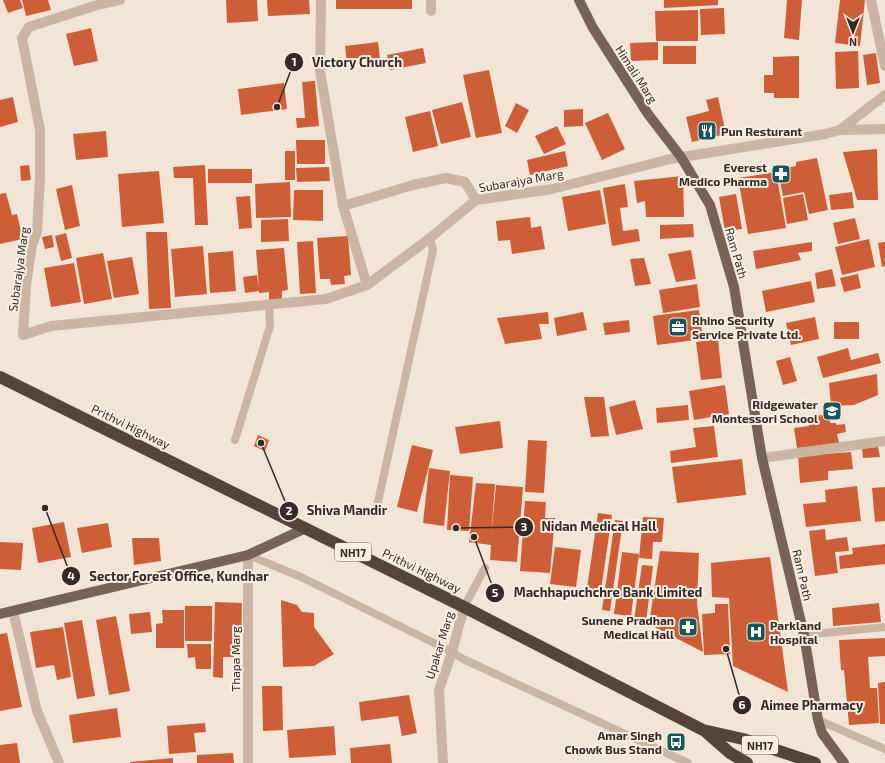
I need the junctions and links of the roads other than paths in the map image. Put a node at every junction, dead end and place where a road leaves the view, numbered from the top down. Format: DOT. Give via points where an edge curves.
graph roads {
  1 [pos="120,0"];
  2 [pos="321,0"];
  3 [pos="431,0"];
  4 [pos="579,0"];
  5 [pos="871,0"];
  6 [pos="430,11"];
  7 [pos="885,66"];
  8 [pos="885,96"];
  9 [pos="885,129"];
  10 [pos="840,130"];
  11 [pos="681,157"];
  12 [pos="476,200"];
  13 [pos="343,206"];
  14 [pos="430,238"];
  15 [pos="367,285"];
  16 [pos="269,304"];
  17 [pos="0,377"];
  18 [pos="235,440"];
  19 [pos="885,441"];
  20 [pos="762,458"];
  21 [pos="376,511"];
  22 [pos="306,528"];
  23 [pos="248,555"];
  24 [pos="484,568"];
  25 [pos="464,607"];
  26 [pos="13,611"];
  27 [pos="0,614"];
  28 [pos="885,627"];
  29 [pos="804,635"];
  30 [pos="452,652"];
  31 [pos="818,720"];
  32 [pos="703,730"];
  33 [pos="885,749"];
  34 [pos="59,763"];
  35 [pos="248,763"];
  36 [pos="443,763"];
  37 [pos="688,763"];
  38 [pos="747,763"];
  39 [pos="815,763"];
  40 [pos="844,763"];
  1 -- 16 [label="street, Subarajya Marg" via="29,27 22,38 40,130 37,232 32,245 26,285 23,335 51,326"];
  2 -- 13 [label="street" via="320,71"];
  3 -- 6 [label="street"];
  4 -- 11 [label="main road, Himali Marg" via="593,28 648,114"];
  5 -- 7 [label="street"];
  8 -- 10 [label="street"];
  9 -- 10 [label="street"];
  10 -- 11 [label="street, Subarajya Marg"];
  11 -- 12 [label="street, Subarajya Marg" via="552,189"];
  11 -- 20 [label="main road, Ram Path" via="710,205 734,287"];
  12 -- 13 [label="street" via="465,182 446,178"];
  12 -- 14 [label="street, Subarajya Marg"];
  13 -- 15 [label="street"];
  14 -- 15 [label="street, Subarajya Marg"];
  14 -- 21 [label="lane" via="433,250"];
  15 -- 16 [label="street, Subarajya Marg" via="326,299"];
  16 -- 18 [label="lane" via="270,326"];
  17 -- 22 [label="highway, Prithvi Highway / NH17"];
  19 -- 20 [label="street"];
  20 -- 29 [label="main road, Ram Path"];
  22 -- 23 [label="main road"];
  22 -- 25 [label="highway, Prithvi Highway / NH17"];
  23 -- 26 [label="main road"];
  23 -- 30 [label="lane" via="301,577"];
  23 -- 35 [label="street, Thapa Marg"];
  24 -- 25 [label="lane"];
  25 -- 30 [label="street, Upakar Marg"];
  25 -- 32 [label="highway, Prithvi Highway / NH17"];
  26 -- 27 [label="main road"];
  26 -- 34 [label="street" via="37,711"];
  28 -- 29 [label="lane"];
  29 -- 31 [label="main road, Ram Path"];
  30 -- 36 [label="street, Upakar Marg" via="439,690"];
  30 -- 37 [label="lane"];
  31 -- 33 [label="lane"];
  31 -- 40 [label="main road, Ram Path" via="822,733"];
  32 -- 38 [label="highway" via="730,753"];
  32 -- 39 [label="highway, Prithvi Highway / NH17" via="743,739"];
}
